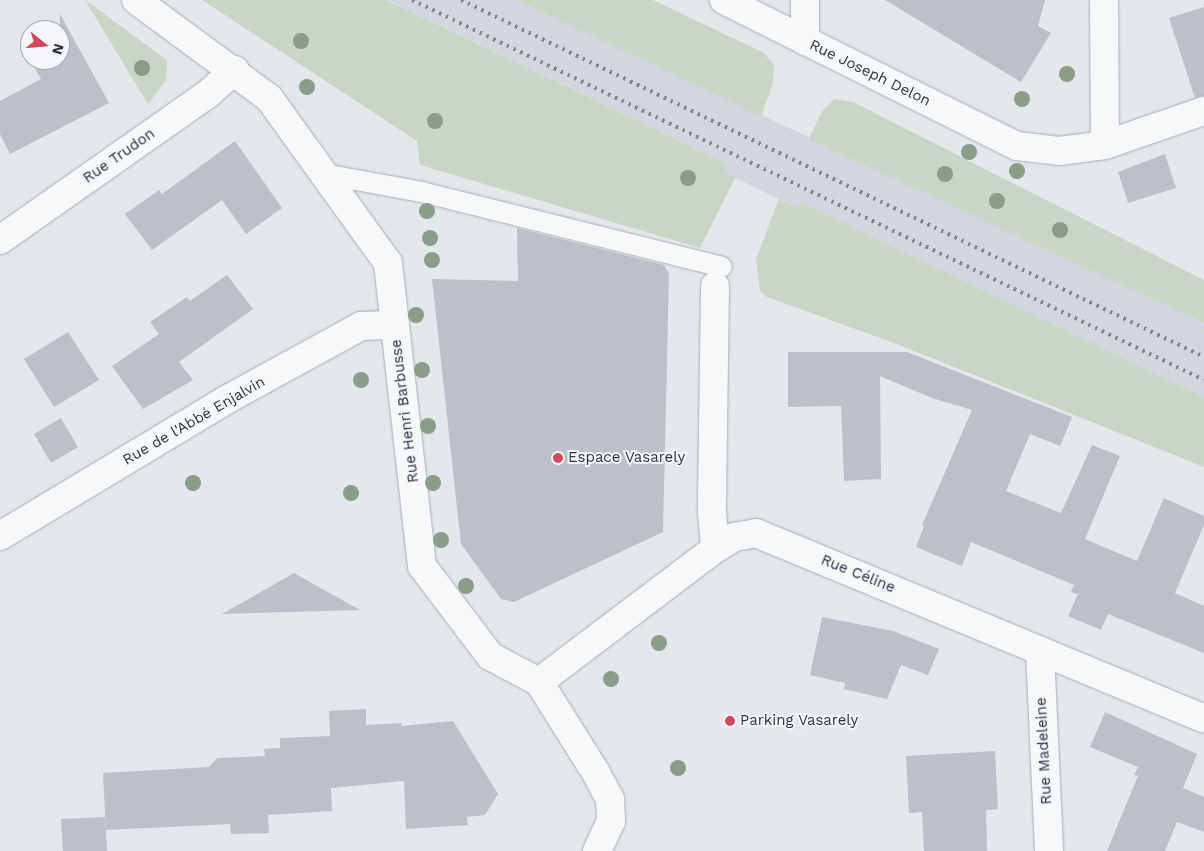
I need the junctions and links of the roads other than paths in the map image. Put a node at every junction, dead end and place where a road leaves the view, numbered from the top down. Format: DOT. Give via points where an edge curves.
graph roads {
  1 [pos="136,0"];
  2 [pos="724,0"];
  3 [pos="805,0"];
  4 [pos="1104,0"];
  5 [pos="805,41"];
  6 [pos="235,70"];
  7 [pos="1204,111"];
  8 [pos="1105,146"];
  9 [pos="323,174"];
  10 [pos="0,240"];
  11 [pos="719,276"];
  12 [pos="395,325"];
  13 [pos="0,536"];
  14 [pos="715,548"];
  15 [pos="1040,651"];
  16 [pos="539,682"];
  17 [pos="1204,719"];
  18 [pos="597,851"];
  19 [pos="1049,851"];
  1 -- 6 [label="street, Rue Henri Barbusse"];
  2 -- 5 [label="street, Rue Joseph Delon"];
  3 -- 5 [label="street"];
  4 -- 8 [label="street"];
  5 -- 8 [label="street, Rue Joseph Delon" via="1017,146 1059,151"];
  6 -- 9 [label="street, Rue Henri Barbusse" via="269,98"];
  6 -- 10 [label="street, Rue Trudon" via="208,94"];
  7 -- 8 [label="street, Rue Joseph Delon"];
  9 -- 11 [label="lane" via="422,192"];
  9 -- 12 [label="street, Rue Henri Barbusse" via="388,263"];
  11 -- 14 [label="street" via="712,512"];
  12 -- 13 [label="street, Rue de l'Abbé Enjalvin" via="361,326 226,400"];
  12 -- 16 [label="street, Rue Henri Barbusse" via="422,566 490,656"];
  14 -- 15 [label="street, Rue Céline" via="734,537 756,532"];
  14 -- 16 [label="street, Rue Céline"];
  15 -- 17 [label="street, Rue Céline"];
  15 -- 19 [label="street, Rue Madeleine"];
  16 -- 18 [label="street" via="610,799 612,821"];
}
